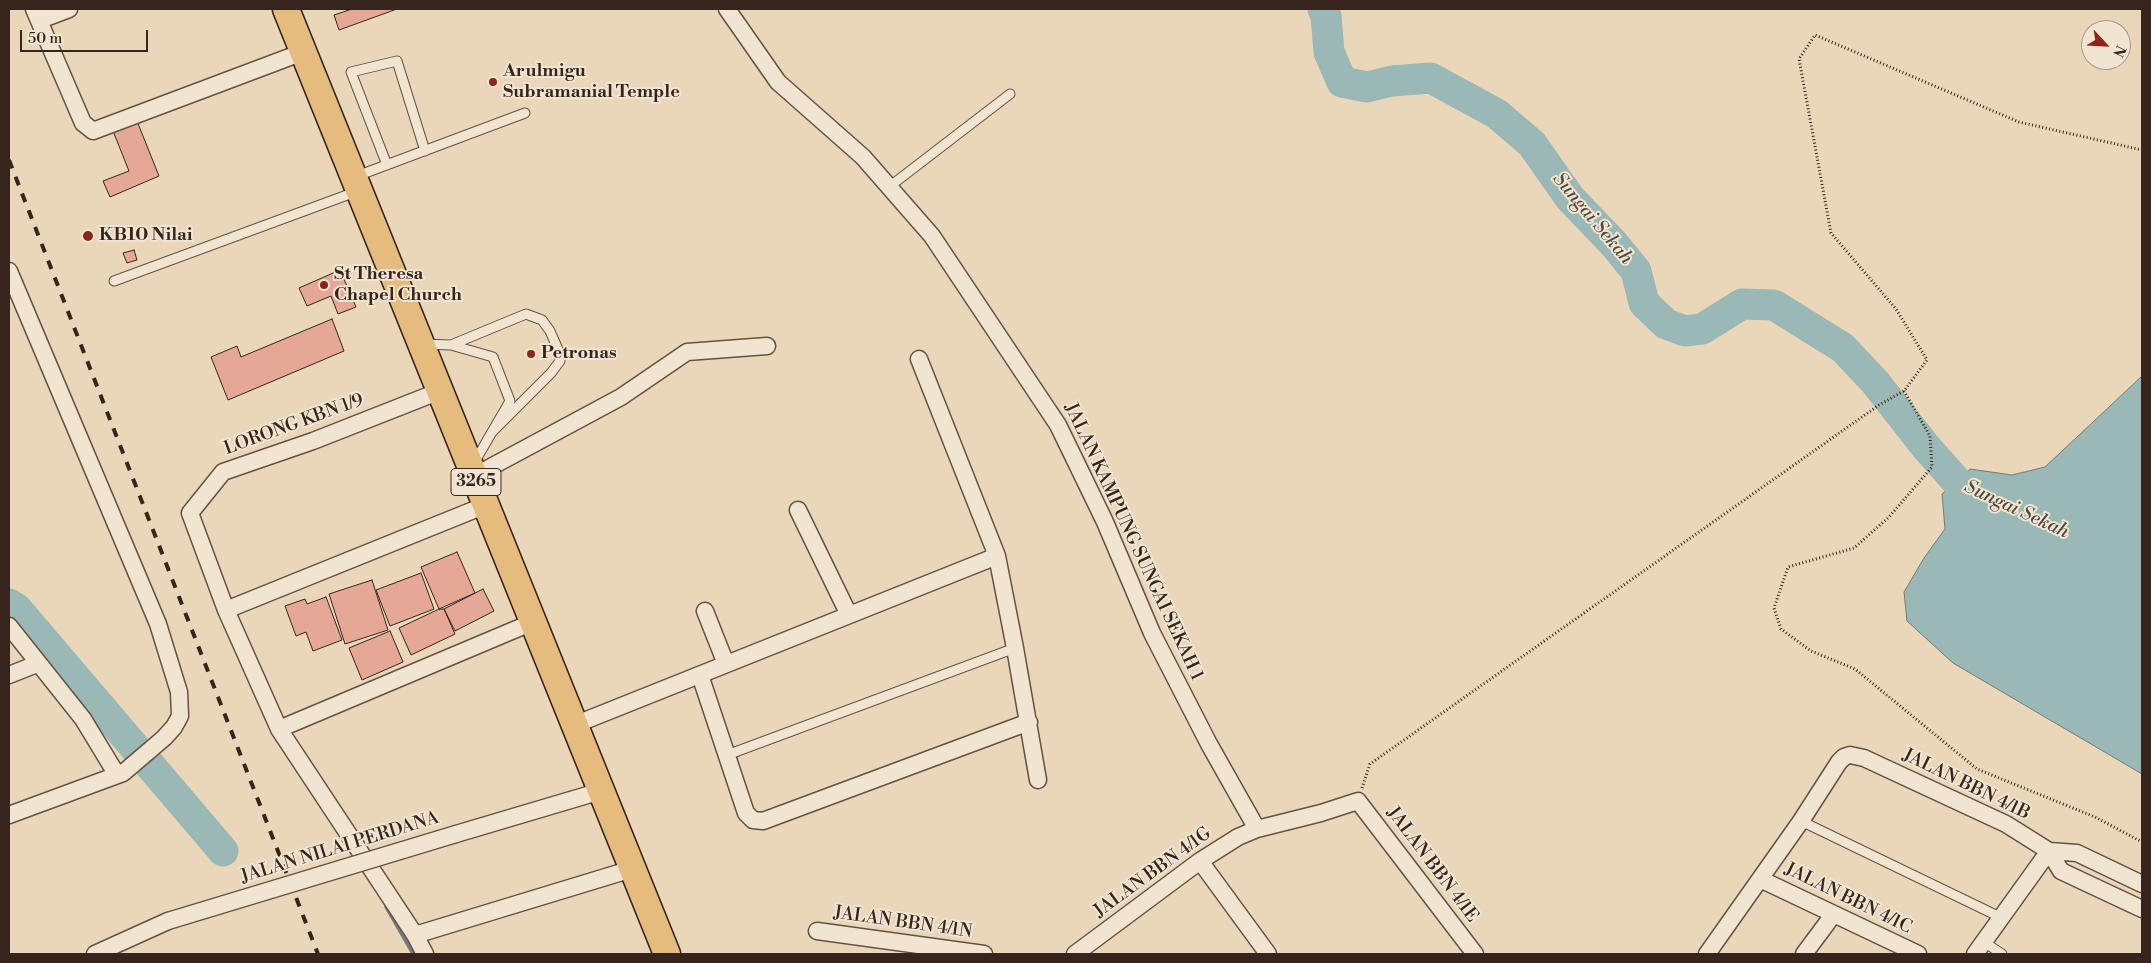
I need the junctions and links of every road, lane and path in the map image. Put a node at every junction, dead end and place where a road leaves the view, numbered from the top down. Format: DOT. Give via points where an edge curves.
graph roads {
  1 [pos="69,9"];
  2 [pos="286,9"];
  3 [pos="727,9"];
  4 [pos="37,14"];
  5 [pos="303,52"];
  6 [pos="1010,94"];
  7 [pos="525,113"];
  8 [pos="2142,150"];
  9 [pos="424,151"];
  10 [pos="387,165"];
  11 [pos="356,184"];
  12 [pos="889,187"];
  13 [pos="9,271"];
  14 [pos="114,281"];
  15 [pos="420,344"];
  16 [pos="451,345"];
  17 [pos="767,346"];
  18 [pos="919,359"];
  19 [pos="440,391"];
  20 [pos="1904,391"];
  21 [pos="492,432"];
  22 [pos="472,472"];
  23 [pos="486,505"];
  24 [pos="798,510"];
  25 [pos="997,556"];
  26 [pos="226,610"];
  27 [pos="706,611"];
  28 [pos="849,615"];
  29 [pos="533,622"];
  30 [pos="9,626"];
  31 [pos="1015,648"];
  32 [pos="37,664"];
  33 [pos="726,664"];
  34 [pos="9,675"];
  35 [pos="700,675"];
  36 [pos="1029,722"];
  37 [pos="574,725"];
  38 [pos="279,729"];
  39 [pos="727,755"];
  40 [pos="120,774"];
  41 [pos="1038,780"];
  42 [pos="601,791"];
  43 [pos="1358,801"];
  44 [pos="9,815"];
  45 [pos="1800,821"];
  46 [pos="1256,829"];
  47 [pos="2142,842"];
  48 [pos="2049,851"];
  49 [pos="1200,861"];
  50 [pos="632,869"];
  51 [pos="1760,879"];
  52 [pos="2142,884"];
  53 [pos="2142,909"];
  54 [pos="1833,914"];
  55 [pos="2002,918"];
  56 [pos="817,930"];
  57 [pos="415,935"];
  58 [pos="1980,948"];
  59 [pos="1471,953"];
  60 [pos="95,954"];
  61 [pos="425,954"];
  62 [pos="667,954"];
  63 [pos="984,954"];
  64 [pos="1075,954"];
  65 [pos="1268,954"];
  66 [pos="1707,954"];
  67 [pos="1804,954"];
  68 [pos="1918,954"];
  69 [pos="2002,954"];
  1 -- 4 [label="street"];
  2 -- 5 [label="main road, 3265"];
  3 -- 12 [label="street, JALAN KAMPUNG SUNGAI SEKAH 1" via="778,82 863,157"];
  4 -- 5 [label="street" via="83,123 93,131"];
  5 -- 11 [label="main road, 3265"];
  6 -- 12 [label="lane"];
  7 -- 9 [label="lane"];
  8 -- 20 [label="path" via="2019,122 1815,35 1799,59 1832,233 1896,308 1928,360"];
  9 -- 10 [label="lane"];
  9 -- 10 [label="lane" via="398,61 351,72"];
  10 -- 11 [label="lane"];
  11 -- 14 [label="lane"];
  11 -- 15 [label="main road, 3265"];
  12 -- 46 [label="street, JALAN KAMPUNG SUNGAI SEKAH 1" via="932,236 1058,425 1105,522 1152,632"];
  13 -- 40 [label="street" via="158,624 179,692 180,716 174,727"];
  15 -- 16 [label="lane"];
  15 -- 19 [label="main road, 3265"];
  16 -- 21 [label="lane" via="493,357 510,401"];
  16 -- 21 [label="lane" via="526,314 542,320 550,331 560,361"];
  17 -- 22 [label="street" via="687,352 621,397"];
  18 -- 25 [label="street"];
  19 -- 22 [label="main road, 3265"];
  19 -- 26 [label="street, LORONG KBN 1/9" via="223,472 190,513"];
  20 -- 43 [label="path" via="1879,405 1370,764"];
  20 -- 47 [label="path" via="1930,436 1932,467 1889,517 1854,548 1788,567 1774,608 1781,629 1811,651 1855,669 1977,769 2095,817"];
  21 -- 22 [label="lane"];
  22 -- 23 [label="main road, 3265"];
  23 -- 26 [label="street"];
  23 -- 29 [label="main road, 3265"];
  24 -- 28 [label="street"];
  25 -- 28 [label="street"];
  25 -- 31 [label="street"];
  26 -- 38 [label="street"];
  27 -- 33 [label="street"];
  28 -- 33 [label="street"];
  29 -- 37 [label="main road, 3265"];
  29 -- 38 [label="street"];
  30 -- 32 [label="street"];
  31 -- 36 [label="street"];
  31 -- 39 [label="lane"];
  32 -- 34 [label="street"];
  32 -- 40 [label="street" via="83,719"];
  33 -- 35 [label="street"];
  35 -- 37 [label="street"];
  35 -- 39 [label="street"];
  36 -- 39 [label="street" via="763,821 753,820 746,813"];
  36 -- 41 [label="street"];
  37 -- 42 [label="main road, 3265"];
  38 -- 57 [label="street"];
  40 -- 44 [label="street"];
  42 -- 50 [label="main road, 3265"];
  42 -- 60 [label="street, JALAN NILAI PERDANA, bridge" via="168,921"];
  43 -- 46 [label="street, JALAN BBN 4/1G"];
  43 -- 59 [label="street, JALAN BBN 4/1E"];
  45 -- 48 [label="street, JALAN BBN 4/1B" via="1838,762 1850,755 1864,758 2006,824"];
  45 -- 51 [label="street"];
  45 -- 55 [label="lane"];
  46 -- 49 [label="street, JALAN BBN 4/1G"];
  48 -- 52 [label="street, JALAN BBN 4/1B" via="2077,853"];
  48 -- 53 [label="street, JALAN BBN 4/1B" via="2061,870"];
  48 -- 55 [label="street"];
  49 -- 64 [label="street, JALAN BBN 4/1G"];
  49 -- 65 [label="street"];
  50 -- 57 [label="street"];
  50 -- 62 [label="main road, 3265"];
  51 -- 54 [label="street, JALAN BBN 4/1C"];
  51 -- 66 [label="street"];
  54 -- 67 [label="street"];
  54 -- 68 [label="street, JALAN BBN 4/1C"];
  55 -- 58 [label="street"];
  56 -- 63 [label="street, JALAN BBN 4/1N"];
  57 -- 61 [label="street"];
  58 -- 69 [label="lane"];
}
